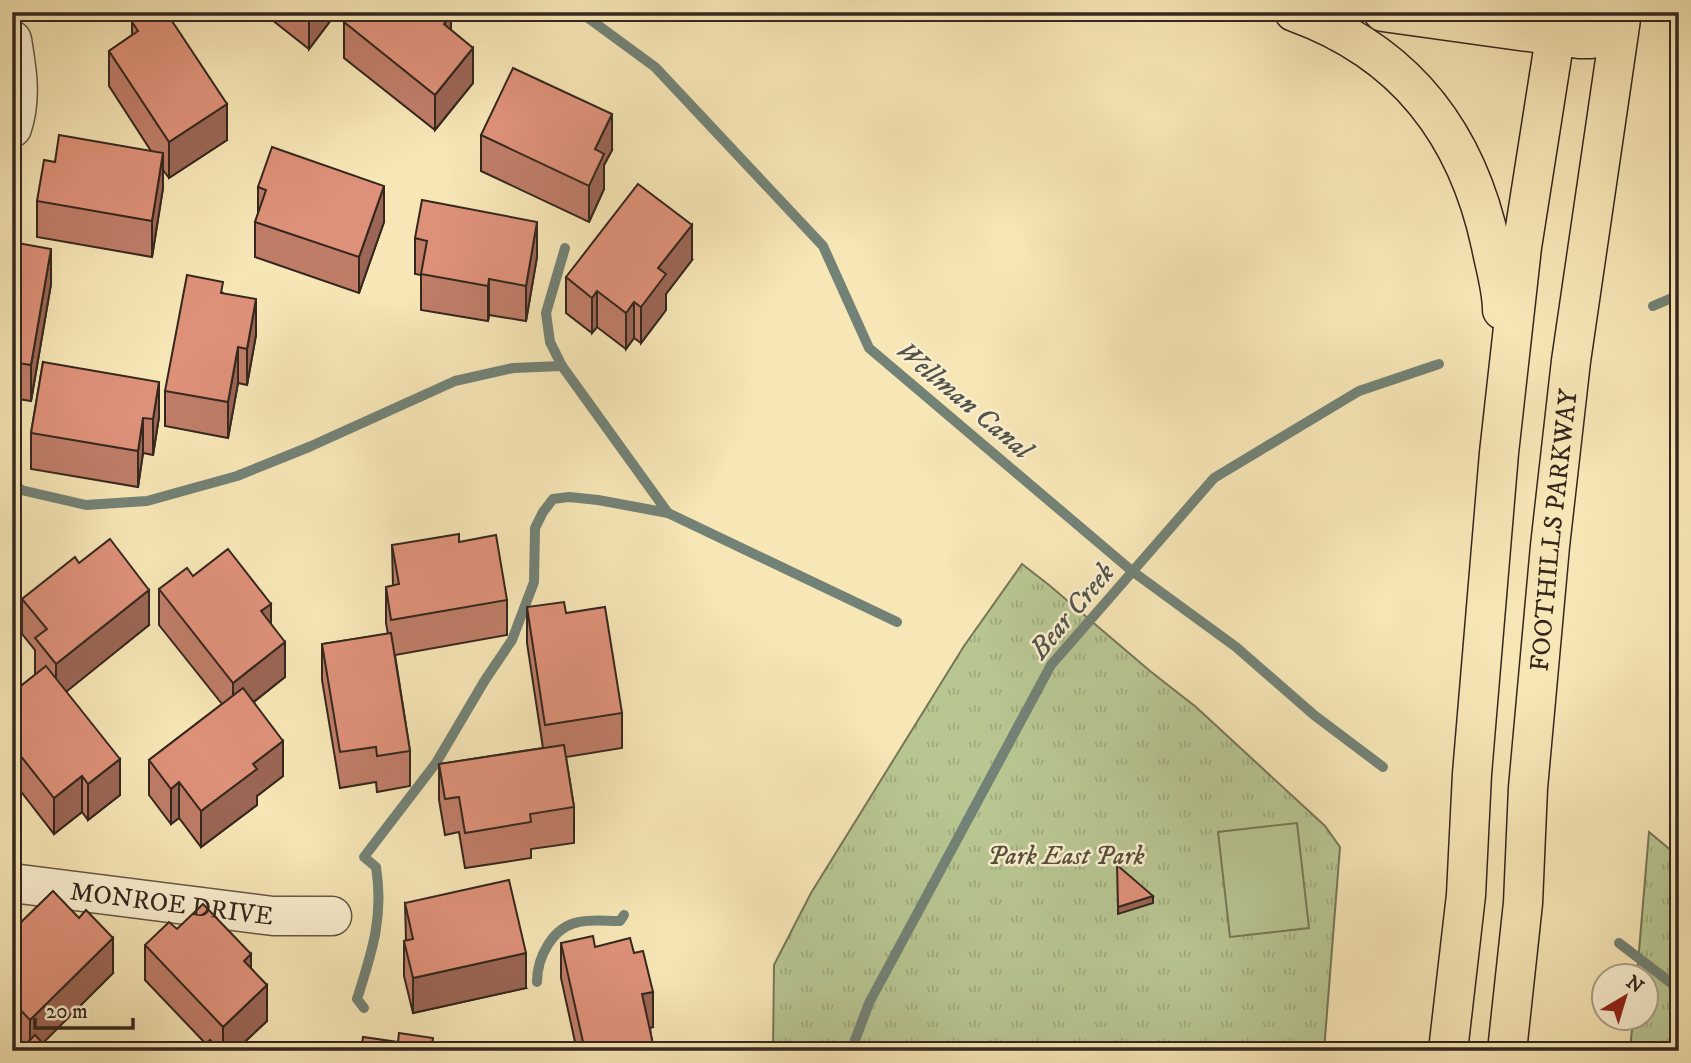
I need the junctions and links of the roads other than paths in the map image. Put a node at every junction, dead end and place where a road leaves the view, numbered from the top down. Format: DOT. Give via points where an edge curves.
graph roads {
  1 [pos="1294,12"];
  2 [pos="1383,12"];
  3 [pos="1614,18"];
  4 [pos="1557,25"];
  5 [pos="12,40"];
  6 [pos="12,128"];
  7 [pos="1499,453"];
  8 [pos="12,883"];
  9 [pos="332,916"];
  10 [pos="1448,1051"];
  11 [pos="1507,1051"];
  1 -- 7 [label="main road" via="1354,40 1405,80 1453,138 1470,174 1485,215 1502,303"];
  2 -- 4 [label="main road"];
  3 -- 4 [label="main road" via="1591,38"];
  3 -- 11 [label="main road, FOOTHILLS PARKWAY" via="1552,533"];
  4 -- 7 [label="main road" via="1522,247"];
  5 -- 6 [label="street" via="18,111"];
  7 -- 10 [label="main road" via="1466,895"];
  8 -- 9 [label="street, MONROE DRIVE" via="273,916"];
}
